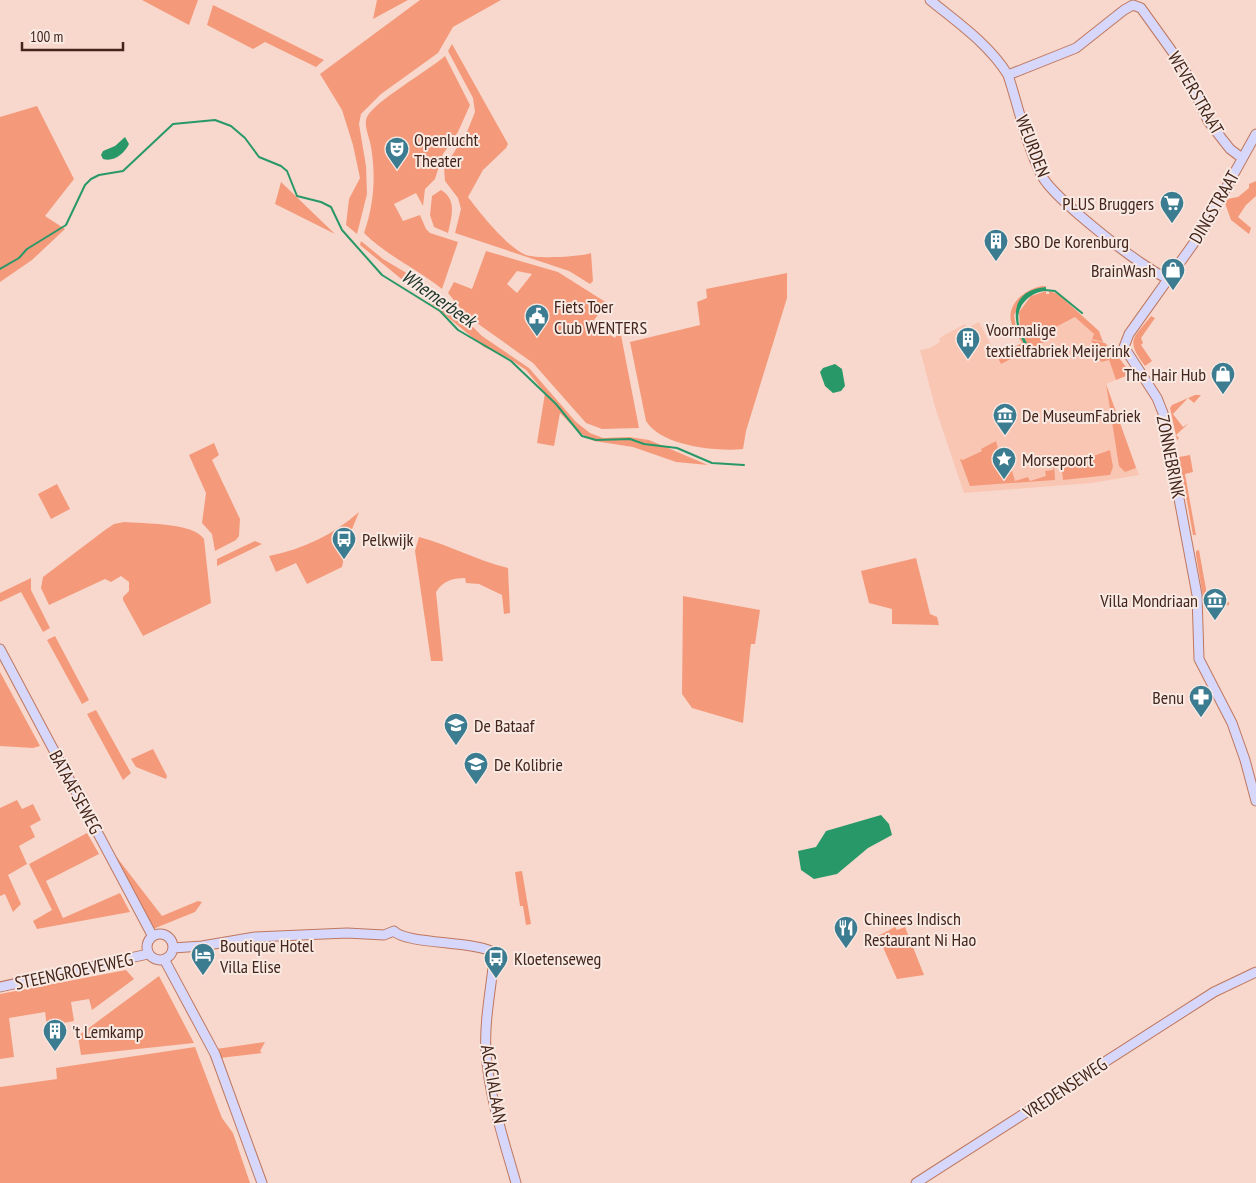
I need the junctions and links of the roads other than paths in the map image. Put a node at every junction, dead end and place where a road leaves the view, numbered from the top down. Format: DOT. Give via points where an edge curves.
graph roads {
  1 [pos="930,0"];
  2 [pos="1008,75"];
  3 [pos="1256,134"];
  4 [pos="1242,158"];
  5 [pos="1169,279"];
  6 [pos="0,648"];
  7 [pos="1256,801"];
  8 [pos="152,935"];
  9 [pos="173,948"];
  10 [pos="148,954"];
  11 [pos="164,959"];
  12 [pos="1256,972"];
  13 [pos="0,987"];
  14 [pos="262,1183"];
  15 [pos="516,1183"];
  16 [pos="916,1183"];
  1 -- 2 [label="street, WEURDEN" via="988,48"];
  2 -- 4 [label="street, WEVERSTRAAT" via="1076,48 1134,4 1142,8 1184,68 1210,123 1230,149"];
  2 -- 5 [label="street, WEURDEN" via="1035,160 1048,184 1127,253"];
  3 -- 4 [label="street, DINGSTRAAT"];
  4 -- 5 [label="street, DINGSTRAAT"];
  5 -- 7 [label="street, ZONNEBRINK" via="1129,334 1124,347 1163,413 1197,595 1199,659 1232,723"];
  6 -- 8 [label="street, BATAAFSEWEG"];
  8 -- 9 [label="street" via="167,935 173,942"];
  8 -- 10 [label="street" via="146,946"];
  9 -- 11 [label="street" via="171,955"];
  9 -- 15 [label="street, ACACIALAAN" via="255,937 347,933 384,935 394,931 402,936 479,948 493,954 486,1053 491,1086"];
  10 -- 11 [label="street" via="154,959"];
  10 -- 13 [label="street, STEENGROEVEWEG"];
  11 -- 14 [label="street" via="215,1054"];
  12 -- 16 [label="street, VREDENSEWEG" via="1214,992"];
}
